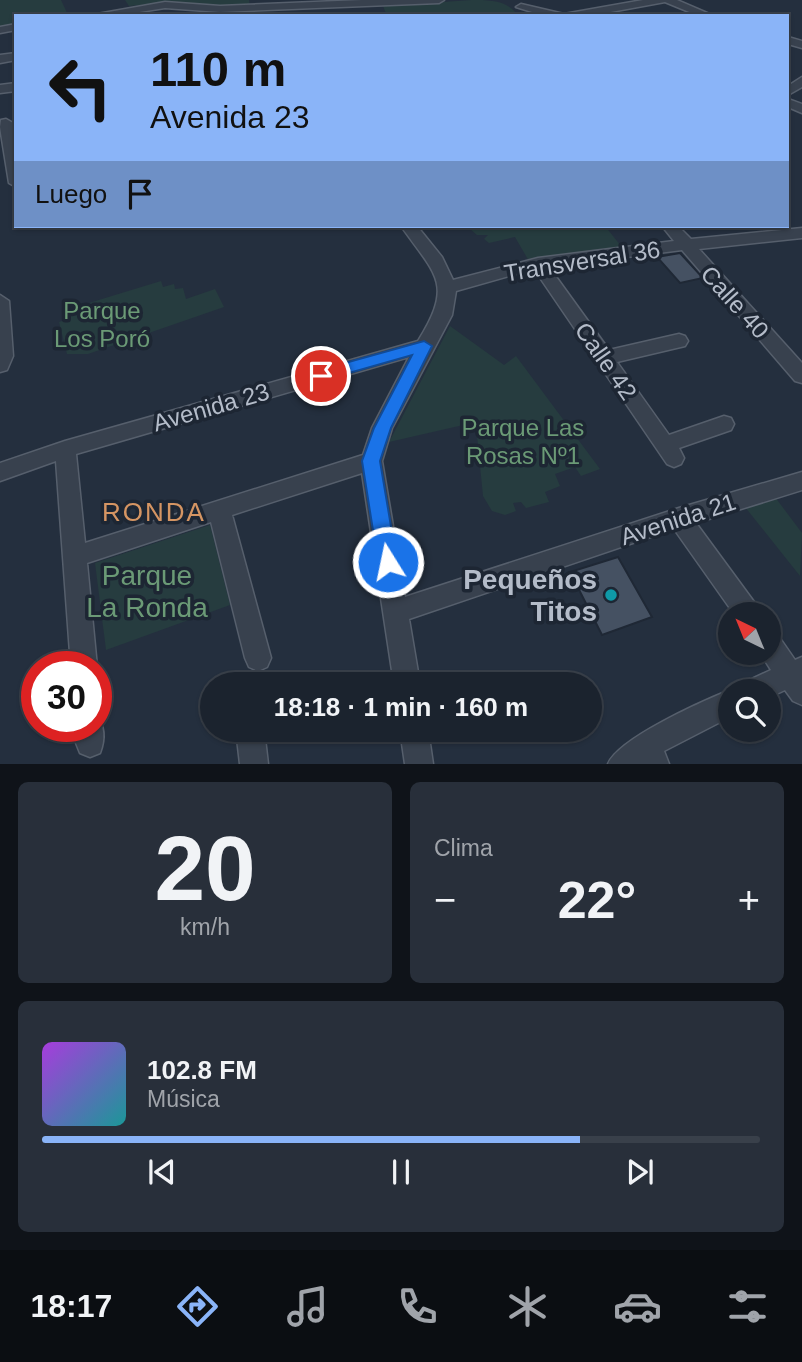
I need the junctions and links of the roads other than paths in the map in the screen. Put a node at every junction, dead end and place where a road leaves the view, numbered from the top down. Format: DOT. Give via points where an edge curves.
graph roads {
  1 [pos="439,0"];
  2 [pos="668,0"];
  3 [pos="653,1"];
  4 [pos="377,7"];
  5 [pos="520,8"];
  6 [pos="221,12"];
  7 [pos="118,14"];
  8 [pos="550,14"];
  9 [pos="579,14"];
  10 [pos="704,14"];
  11 [pos="7,123"];
  12 [pos="14,170"];
  13 [pos="411,228"];
  14 [pos="672,228"];
  15 [pos="802,233"];
  16 [pos="685,246"];
  17 [pos="538,263"];
  18 [pos="448,287"];
  19 [pos="0,301"];
  20 [pos="679,341"];
  21 [pos="424,346"];
  22 [pos="604,358"];
  23 [pos="0,365"];
  24 [pos="802,376"];
  25 [pos="724,424"];
  26 [pos="65,449"];
  27 [pos="371,461"];
  28 [pos="0,472"];
  29 [pos="802,481"];
  30 [pos="219,510"];
  31 [pos="679,518"];
  32 [pos="76,556"];
  33 [pos="739,602"];
  34 [pos="396,612"];
  35 [pos="84,651"];
  36 [pos="258,658"];
  37 [pos="781,659"];
  38 [pos="405,672"];
  39 [pos="798,679"];
  40 [pos="781,684"];
  41 [pos="718,711"];
  42 [pos="251,742"];
  43 [pos="416,742"];
  44 [pos="652,754"];
  45 [pos="254,764"];
  46 [pos="419,764"];
  47 [pos="622,764"];
  1 -- 4 [label="street"];
  2 -- 10 [label="street"];
  3 -- 9 [label="street"];
  4 -- 6 [label="street"];
  5 -- 8 [label="street"];
  6 -- 7 [label="street" via="165,5"];
  11 -- 12 [label="street"];
  13 -- 18 [label="street" via="436,261"];
  14 -- 16 [label="street, Calle 40"];
  15 -- 16 [label="street, Transversal 36"];
  16 -- 17 [label="street, Transversal 36"];
  16 -- 24 [label="street, Calle 40"];
  17 -- 18 [label="street, Transversal 36"];
  17 -- 22 [label="street, Calle 42"];
  18 -- 21 [label="street" via="443,316"];
  19 -- 23 [label="street" via="4,356"];
  20 -- 22 [label="street"];
  21 -- 26 [label="street, Avenida 23"];
  21 -- 27 [label="street" via="382,428"];
  22 -- 25 [label="street, Calle 42" via="669,452"];
  26 -- 28 [label="street, Avenida 23"];
  26 -- 32 [label="street"];
  27 -- 30 [label="street"];
  27 -- 34 [label="street"];
  29 -- 31 [label="street, Avenida 21"];
  30 -- 32 [label="street"];
  30 -- 36 [label="street"];
  31 -- 33 [label="street"];
  31 -- 34 [label="street, Avenida 21"];
  32 -- 35 [label="street"];
  34 -- 38 [label="street"];
  37 -- 39 [label="street"];
  39 -- 40 [label="street"];
  41 -- 44 [label="street"];
  42 -- 45 [label="street"];
  43 -- 46 [label="street"];
  44 -- 47 [label="street"];
}
